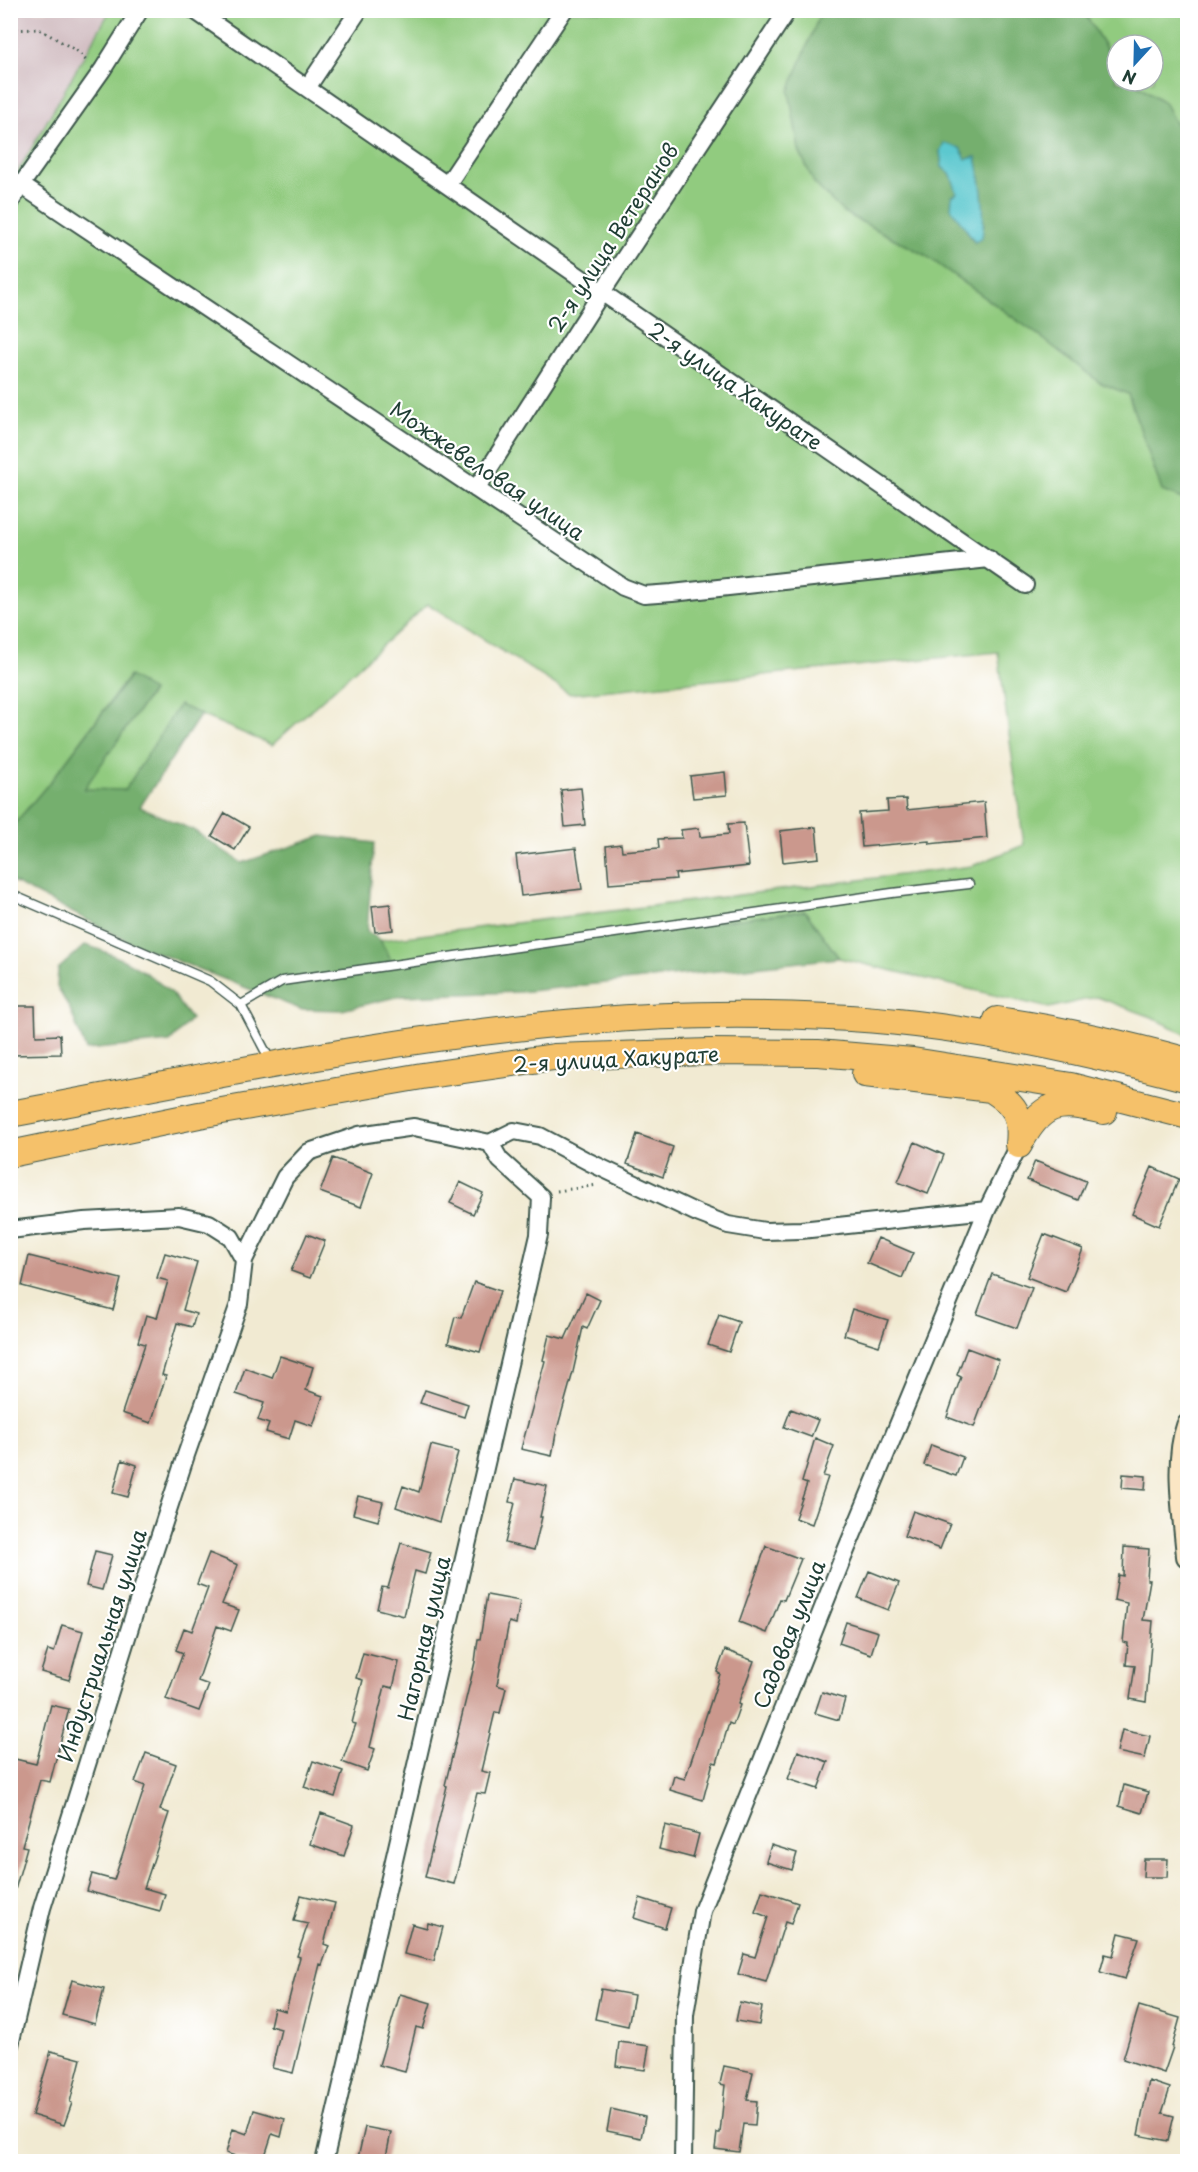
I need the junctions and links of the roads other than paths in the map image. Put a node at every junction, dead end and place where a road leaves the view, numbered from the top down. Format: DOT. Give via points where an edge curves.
graph roads {
  1 [pos="140,10"];
  2 [pos="194,10"];
  3 [pos="359,10"];
  4 [pos="564,10"];
  5 [pos="788,10"];
  6 [pos="308,88"];
  7 [pos="21,185"];
  8 [pos="447,185"];
  9 [pos="10,203"];
  10 [pos="602,292"];
  11 [pos="476,489"];
  12 [pos="989,559"];
  13 [pos="1025,585"];
  14 [pos="969,884"];
  15 [pos="10,894"];
  16 [pos="241,1005"];
  17 [pos="830,1017"];
  18 [pos="1188,1060"];
  19 [pos="272,1065"];
  20 [pos="490,1067"];
  21 [pos="1188,1079"];
  22 [pos="991,1089"];
  23 [pos="1076,1105"];
  24 [pos="10,1114"];
  25 [pos="1188,1116"];
  26 [pos="1188,1132"];
  27 [pos="490,1143"];
  28 [pos="1019,1144"];
  29 [pos="10,1154"];
  30 [pos="987,1210"];
  31 [pos="10,1230"];
  32 [pos="244,1260"];
  33 [pos="1188,1426"];
  34 [pos="1188,1556"];
  35 [pos="10,2045"];
  36 [pos="324,2162"];
  37 [pos="683,2162"];
  1 -- 7 [label="street"];
  2 -- 6 [label="street, 2-я улица Хакурате"];
  3 -- 6 [label="street"];
  4 -- 8 [label="street"];
  5 -- 10 [label="street, 2-я улица Ветеранов"];
  6 -- 8 [label="street, 2-я улица Хакурате"];
  7 -- 9 [label="street"];
  7 -- 11 [label="street, Можжевеловая улица"];
  8 -- 10 [label="street, 2-я улица Хакурате"];
  10 -- 11 [label="street, 2-я улица Ветеранов"];
  10 -- 12 [label="street, 2-я улица Хакурате"];
  11 -- 12 [label="street, Можжевеловая улица" via="622,587 644,594"];
  12 -- 13 [label="street, 2-я улица Хакурате"];
  14 -- 16 [label="lane" via="282,981"];
  15 -- 16 [label="lane" via="210,981"];
  16 -- 19 [label="lane"];
  17 -- 18 [label="main road" via="946,1014 1036,1026"];
  17 -- 19 [label="main road, 2-я улица Хакурате" via="702,1015 590,1021 465,1034"];
  17 -- 21 [label="main road, 2-я улица Хакурате" via="952,1028"];
  19 -- 24 [label="main road, 2-я улица Хакурате"];
  20 -- 22 [label="main road" via="626,1064 830,1070"];
  20 -- 25 [label="main road, 2-я улица Хакурате" via="554,1058 709,1052 818,1053 913,1061 1027,1078"];
  20 -- 29 [label="main road, 2-я улица Хакурате" via="210,1113"];
  22 -- 23 [label="main road"];
  22 -- 28 [label="main road" via="1008,1101 1019,1116"];
  23 -- 26 [label="main road"];
  23 -- 28 [label="main road" via="1047,1109"];
  27 -- 30 [label="street" via="514,1131 540,1136 697,1213 728,1225 765,1231"];
  27 -- 32 [label="street, Индустриальная улица" via="414,1127 359,1135 309,1152 285,1177"];
  27 -- 36 [label="street, Нагорная улица" via="500,1160 541,1197 539,1235"];
  28 -- 30 [label="street, Садовая улица"];
  30 -- 37 [label="street, Садовая улица" via="702,1911 685,2015"];
  31 -- 32 [label="street" via="179,1216 209,1223 231,1237"];
  32 -- 35 [label="street, Индустриальная улица" via="239,1304 140,1595 42,1908"];
  33 -- 34 [label="main road" via="1182,1470"];
}
